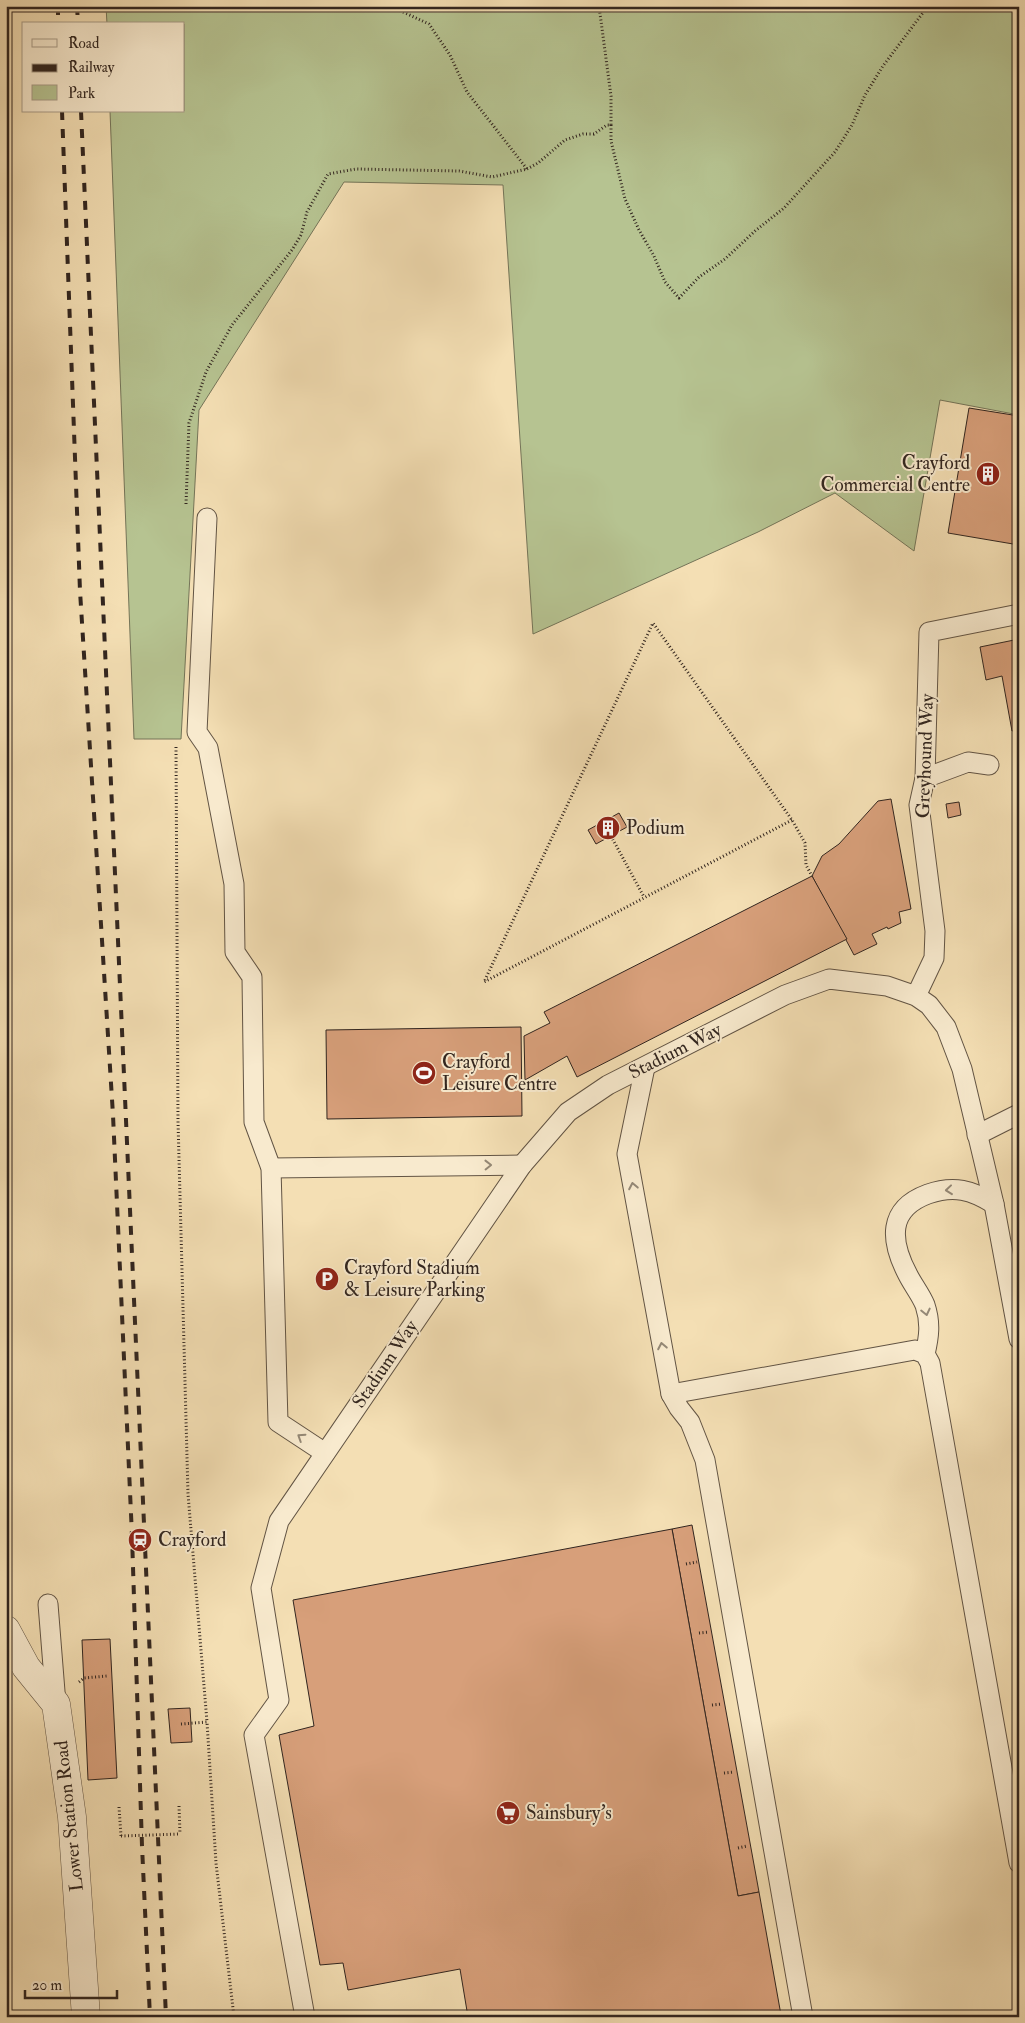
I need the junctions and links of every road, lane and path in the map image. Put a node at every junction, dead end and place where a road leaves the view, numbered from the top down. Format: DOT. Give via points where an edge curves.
graph roads {
  1 [pos="390,6"];
  2 [pos="599,6"];
  3 [pos="928,6"];
  4 [pos="6,33"];
  5 [pos="6,60"];
  6 [pos="611,126"];
  7 [pos="527,169"];
  8 [pos="186,509"];
  9 [pos="207,518"];
  10 [pos="1019,614"];
  11 [pos="176,746"];
  12 [pos="989,765"];
  13 [pos="924,778"];
  14 [pos="792,820"];
  15 [pos="610,836"];
  16 [pos="812,876"];
  17 [pos="644,897"];
  18 [pos="916,996"];
  19 [pos="645,1067"];
  20 [pos="1019,1114"];
  21 [pos="977,1135"];
  22 [pos="522,1165"];
  23 [pos="271,1168"];
  24 [pos="994,1204"];
  25 [pos="1019,1339"];
  26 [pos="924,1354"];
  27 [pos="671,1394"];
  28 [pos="325,1453"];
  29 [pos="48,1604"];
  30 [pos="6,1630"];
  31 [pos="56,1704"];
  32 [pos="207,1722"];
  33 [pos="181,1724"];
  34 [pos="179,1806"];
  35 [pos="120,1807"];
  36 [pos="1019,1863"];
  37 [pos="86,2017"];
  38 [pos="234,2017"];
  39 [pos="305,2017"];
  40 [pos="803,2017"];
  1 -- 7 [label="path" via="430,24 450,55 467,92"];
  2 -- 6 [label="path" via="611,96"];
  3 -- 6 [label="path" via="883,66 835,152 784,208 698,277 679,298 665,282 625,199 611,141"];
  4 -- 5 [label="path"];
  6 -- 7 [label="path" via="607,125 594,134 565,140"];
  7 -- 8 [label="path" via="492,176 458,170 356,169 328,174 307,212 301,235 292,250 232,325 206,372 189,422"];
  9 -- 23 [label="lane" via="197,732 208,748 234,884 235,952 252,977 254,1122"];
  10 -- 13 [label="lane, Greyhound Way" via="929,632"];
  11 -- 32 [label="path" via="178,1121 188,1494"];
  12 -- 13 [label="lane" via="968,762"];
  13 -- 18 [label="lane, Greyhound Way" via="919,806 935,932 934,958"];
  14 -- 16 [label="path" via="805,843 806,865"];
  14 -- 17 [label="path"];
  14 -- 17 [label="path" via="653,624 484,982"];
  15 -- 17 [label="path"];
  18 -- 19 [label="lane, Stadium Way" via="887,986 829,979 785,995"];
  18 -- 21 [label="lane, Stadium Way" via="929,1005 946,1028 962,1069"];
  19 -- 22 [label="lane, Stadium Way" via="608,1085 568,1112"];
  27 -- 19 [label="lane, one-way" via="627,1154"];
  20 -- 21 [label="lane"];
  21 -- 24 [label="lane, Stadium Way"];
  23 -- 22 [label="lane, one-way"];
  22 -- 28 [label="lane, Stadium Way"];
  28 -- 23 [label="lane, one-way" via="278,1422"];
  24 -- 25 [label="lane, Stadium Way"];
  24 -- 26 [label="lane, one-way" via="977,1193 946,1190 914,1200 900,1213 894,1229 896,1243 906,1272 925,1306 930,1332"];
  26 -- 27 [label="lane" via="915,1350"];
  26 -- 36 [label="lane" via="930,1363"];
  27 -- 40 [label="lane" via="690,1422 705,1460"];
  28 -- 39 [label="lane, Stadium Way" via="279,1521 261,1588 280,1700 254,1735"];
  29 -- 31 [label="lane"];
  30 -- 31 [label="street" via="26,1667"];
  31 -- 37 [label="street, Lower Station Road" via="72,1817"];
  32 -- 33 [label="path"];
  32 -- 38 [label="path" via="216,1863"];
  34 -- 35 [label="path, bridge" via="180,1834 121,1836"];
}
